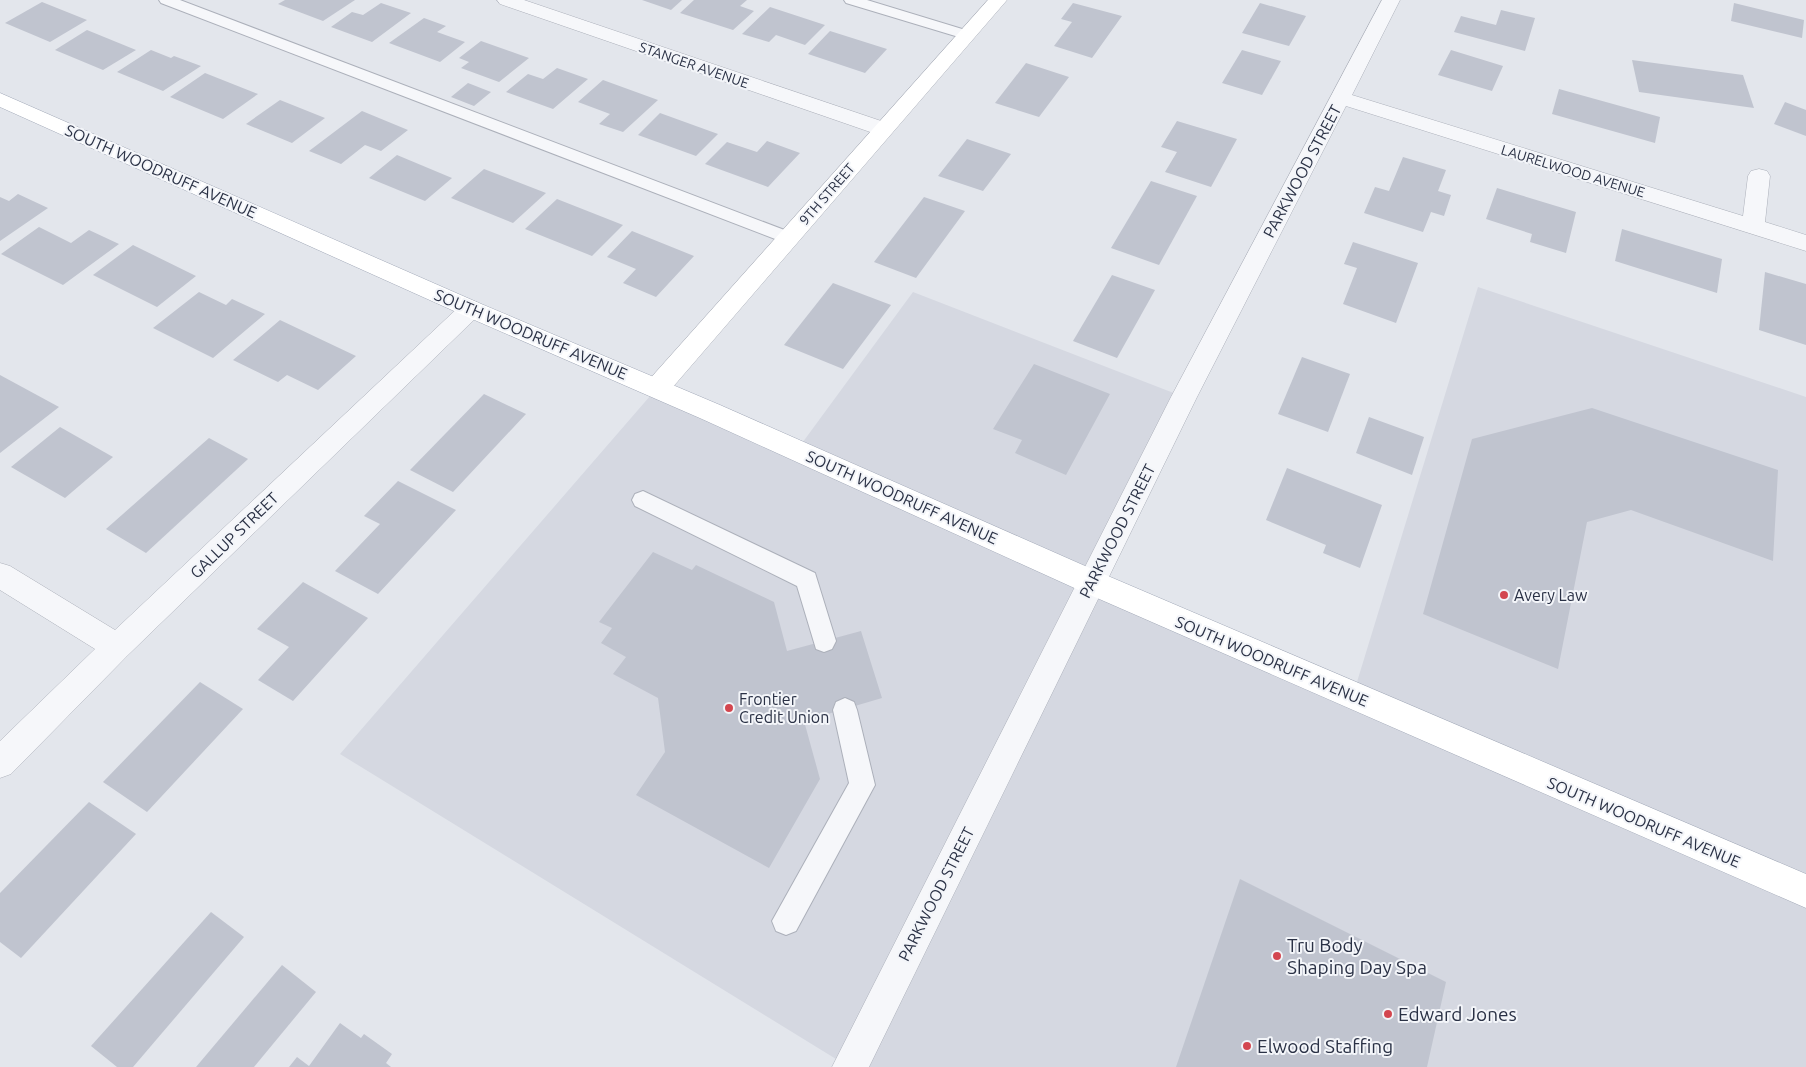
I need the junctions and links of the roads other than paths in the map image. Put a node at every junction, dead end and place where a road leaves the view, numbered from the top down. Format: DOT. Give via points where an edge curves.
graph roads {
  1 [pos="166,0"];
  2 [pos="506,0"];
  3 [pos="851,0"];
  4 [pos="998,0"];
  5 [pos="1392,0"];
  6 [pos="966,35"];
  7 [pos="1341,98"];
  8 [pos="0,99"];
  9 [pos="883,129"];
  10 [pos="1759,176"];
  11 [pos="1753,228"];
  12 [pos="790,238"];
  13 [pos="1806,243"];
  14 [pos="471,309"];
  15 [pos="657,388"];
  16 [pos="643,500"];
  17 [pos="0,575"];
  18 [pos="1091,582"];
  19 [pos="824,641"];
  20 [pos="117,647"];
  21 [pos="845,710"];
  22 [pos="0,763"];
  23 [pos="1806,891"];
  24 [pos="786,921"];
  25 [pos="850,1067"];
  1 -- 12 [label="lane"];
  2 -- 9 [label="street, STANGER AVENUE"];
  3 -- 6 [label="lane"];
  4 -- 6 [label="main road, 9TH STREET"];
  5 -- 7 [label="street, PARKWOOD STREET"];
  6 -- 9 [label="main road, 9TH STREET"];
  7 -- 11 [label="street, LAURELWOOD AVENUE"];
  7 -- 18 [label="street, PARKWOOD STREET" via="1184,396"];
  8 -- 14 [label="main road, SOUTH WOODRUFF AVENUE"];
  9 -- 12 [label="main road, 9TH STREET"];
  10 -- 11 [label="street"];
  11 -- 13 [label="street, LAURELWOOD AVENUE"];
  12 -- 15 [label="main road, 9TH STREET"];
  14 -- 15 [label="main road, SOUTH WOODRUFF AVENUE"];
  14 -- 20 [label="street, GALLUP STREET"];
  15 -- 18 [label="main road, SOUTH WOODRUFF AVENUE"];
  16 -- 19 [label="lane" via="807,580"];
  17 -- 20 [label="street"];
  18 -- 23 [label="main road, SOUTH WOODRUFF AVENUE"];
  18 -- 25 [label="street, PARKWOOD STREET"];
  20 -- 22 [label="street, GALLUP STREET"];
  21 -- 24 [label="lane" via="862,784"];
}
